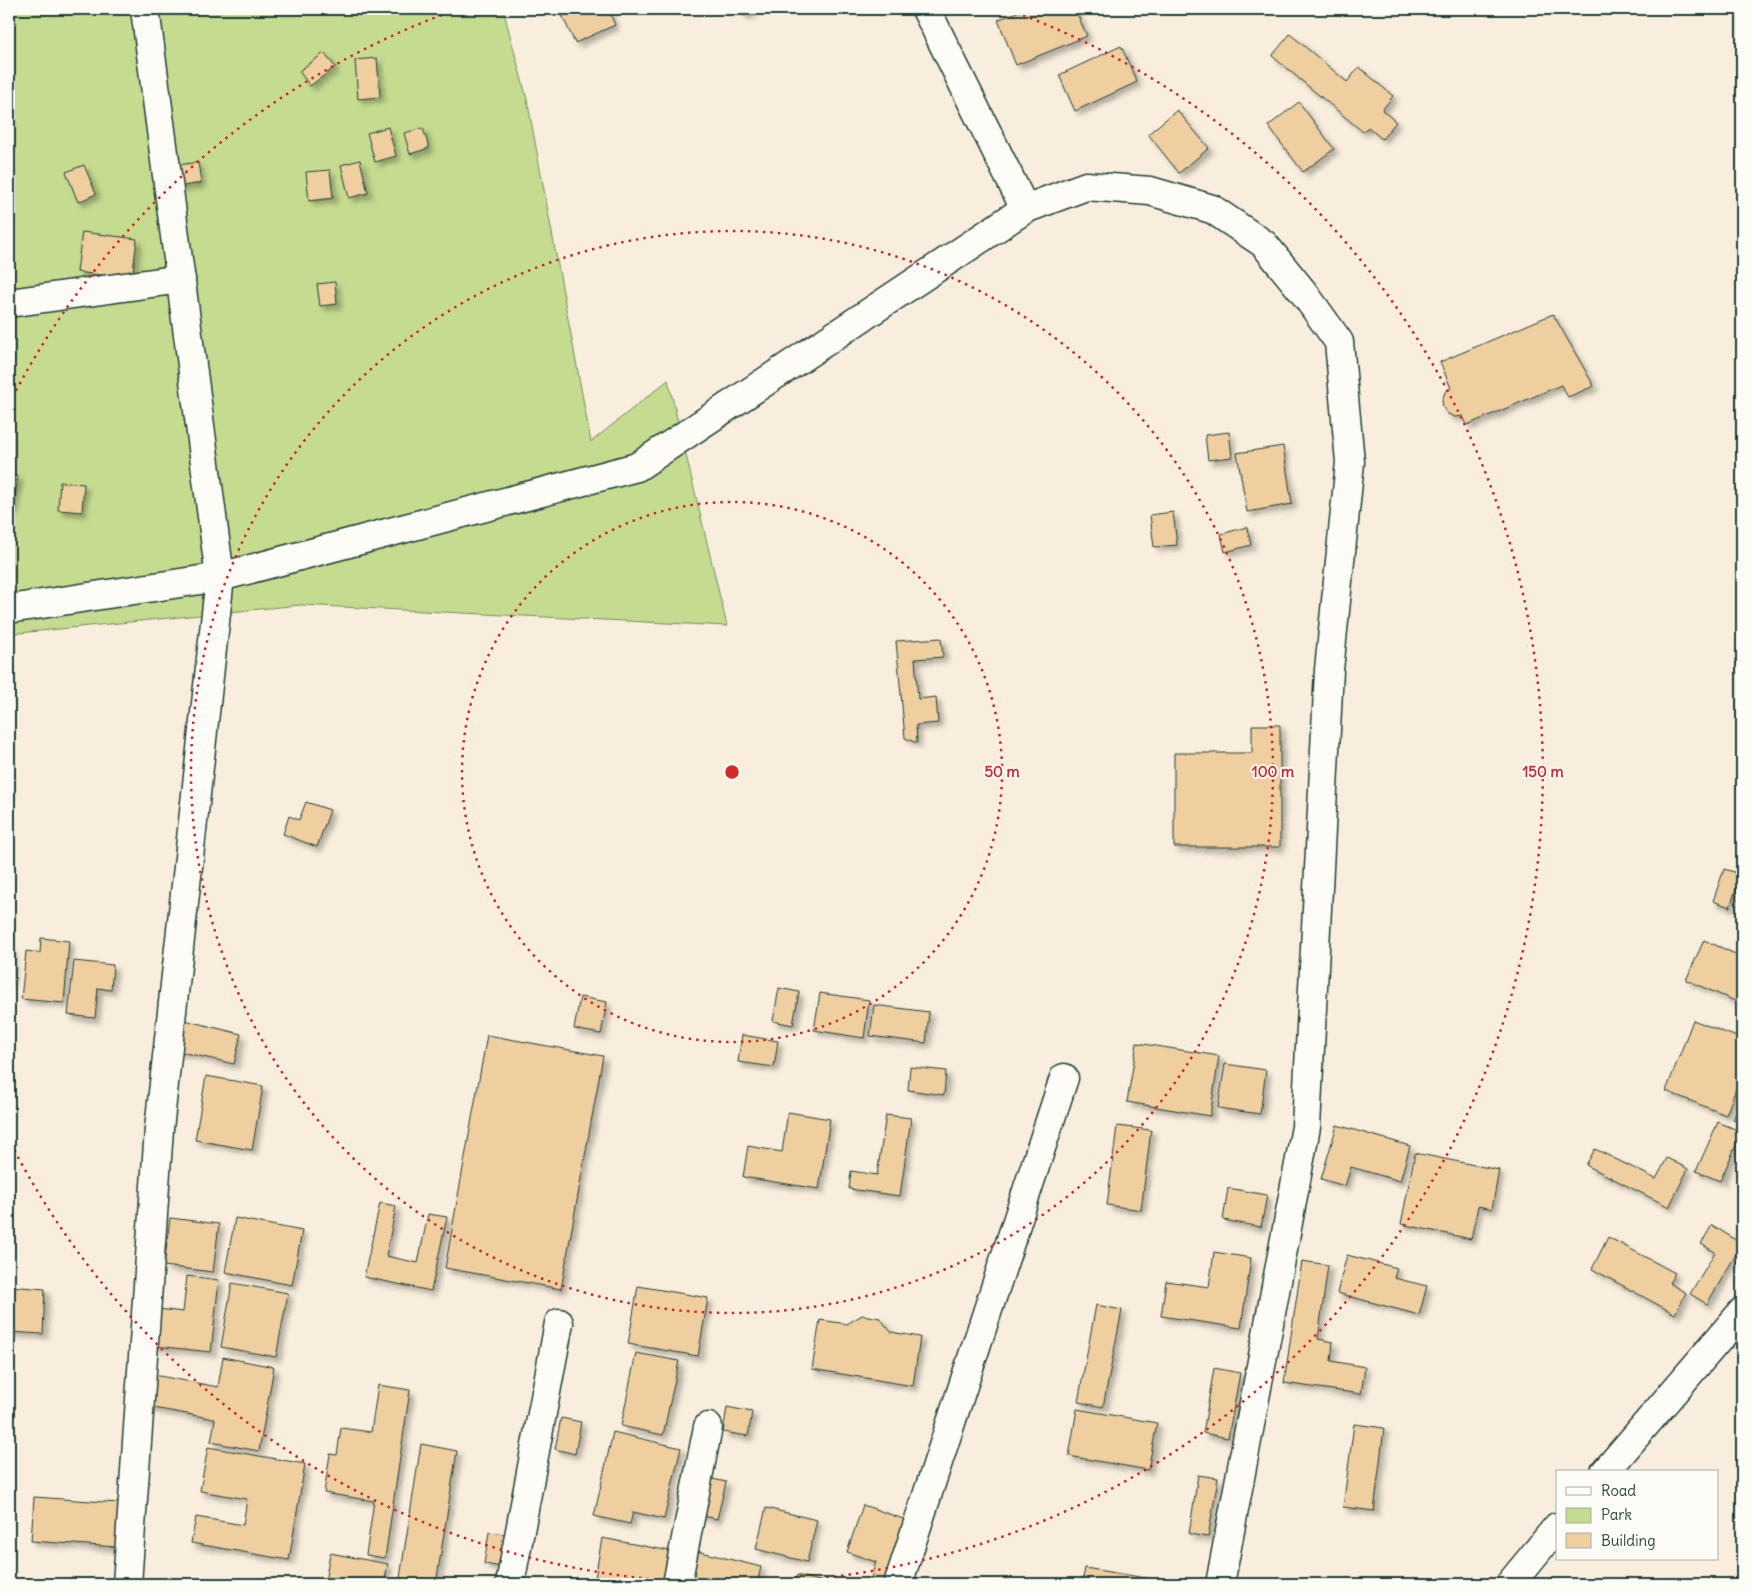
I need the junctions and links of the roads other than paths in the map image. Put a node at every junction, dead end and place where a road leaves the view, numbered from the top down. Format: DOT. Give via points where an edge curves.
graph roads {
  1 [pos="145,9"];
  2 [pos="926,9"];
  3 [pos="1026,209"];
  4 [pos="181,279"];
  5 [pos="9,303"];
  6 [pos="220,577"];
  7 [pos="9,609"];
  8 [pos="1064,1078"];
  9 [pos="1742,1312"];
  10 [pos="559,1323"];
  11 [pos="708,1427"];
  12 [pos="1607,1470"];
  13 [pos="1556,1528"];
  14 [pos="127,1584"];
  15 [pos="510,1584"];
  16 [pos="677,1584"];
  17 [pos="898,1584"];
  18 [pos="1220,1584"];
  19 [pos="1510,1584"];
  1 -- 4 [label="street"];
  2 -- 3 [label="street"];
  3 -- 6 [label="street" via="637,467"];
  3 -- 18 [label="street" via="1086,186 1150,191 1212,210 1264,244 1339,342 1350,462 1329,670 1306,1127"];
  4 -- 5 [label="street"];
  4 -- 6 [label="street"];
  6 -- 7 [label="street"];
  6 -- 14 [label="street" via="159,1129"];
  8 -- 17 [label="street"];
  9 -- 12 [label="street"];
  10 -- 15 [label="street"];
  11 -- 16 [label="street"];
  13 -- 19 [label="street"];
}
